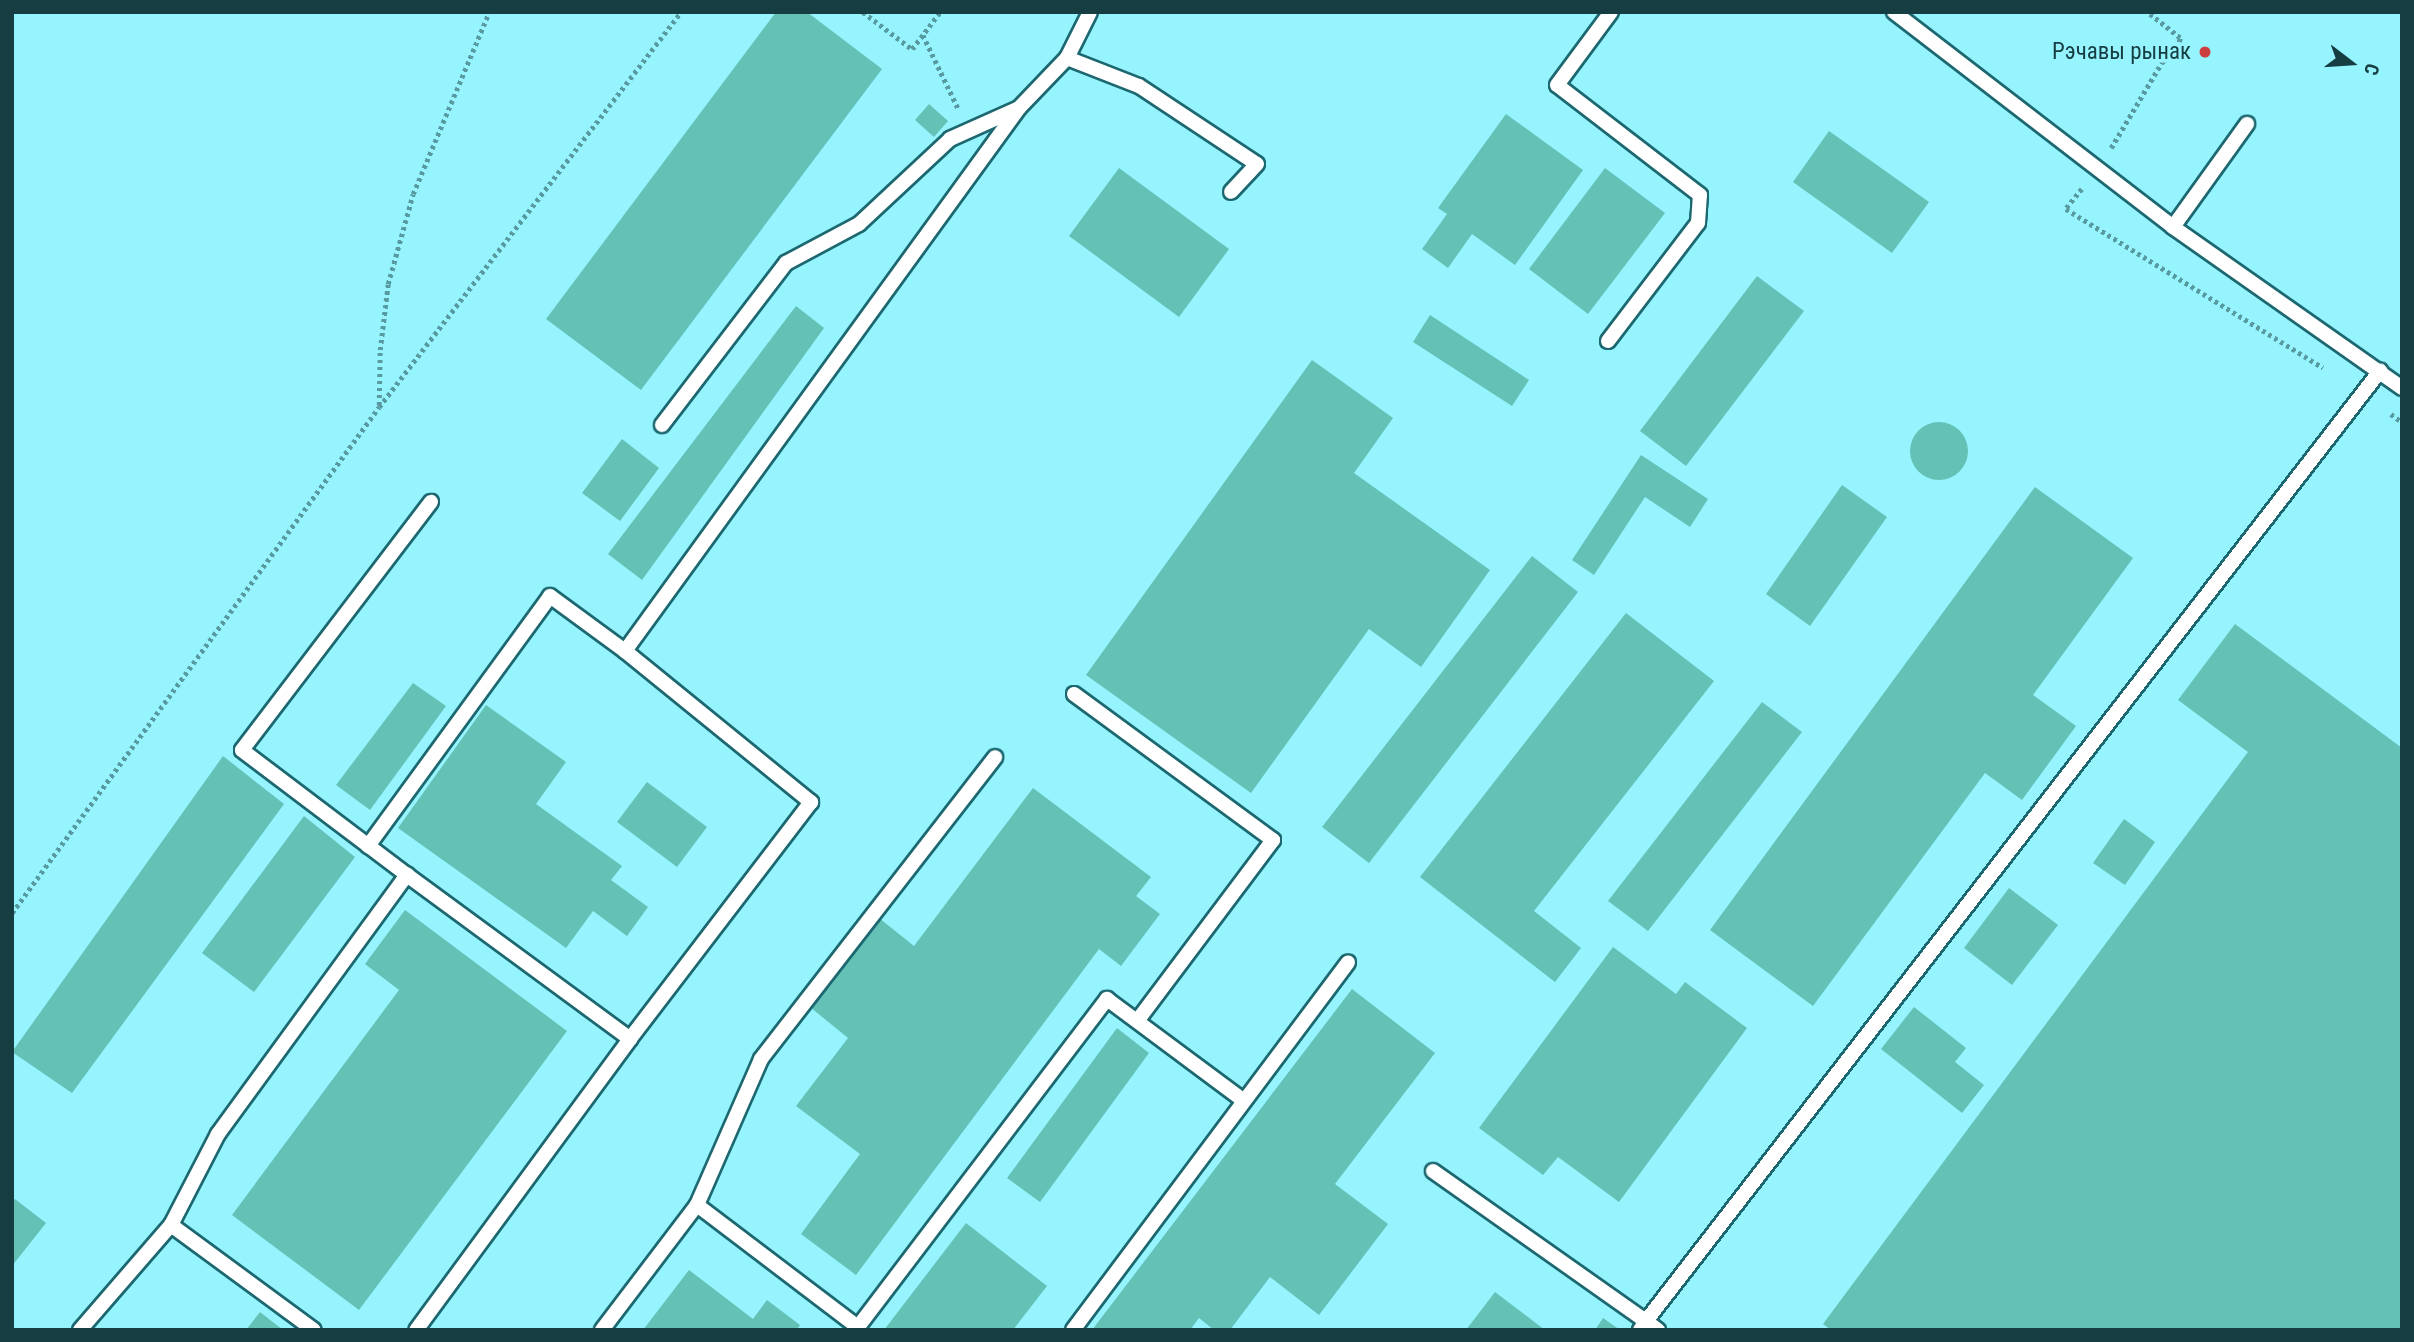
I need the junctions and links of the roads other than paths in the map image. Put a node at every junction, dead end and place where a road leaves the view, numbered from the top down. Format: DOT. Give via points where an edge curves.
graph roads {
  1 [pos="1090,12"];
  2 [pos="1611,12"];
  3 [pos="1894,12"];
  4 [pos="1067,58"];
  5 [pos="1019,108"];
  6 [pos="2247,124"];
  7 [pos="1231,191"];
  8 [pos="2173,227"];
  9 [pos="1608,341"];
  10 [pos="2380,371"];
  11 [pos="2402,387"];
  12 [pos="662,425"];
  13 [pos="431,502"];
  14 [pos="625,651"];
  15 [pos="1074,694"];
  16 [pos="996,757"];
  17 [pos="368,846"];
  18 [pos="407,875"];
  19 [pos="1348,963"];
  20 [pos="1137,1021"];
  21 [pos="630,1039"];
  22 [pos="1243,1100"];
  23 [pos="1433,1171"];
  24 [pos="697,1205"];
  25 [pos="171,1225"];
  26 [pos="1648,1327"];
  27 [pos="80,1330"];
  28 [pos="314,1330"];
  29 [pos="416,1330"];
  30 [pos="602,1330"];
  31 [pos="1073,1330"];
  1 -- 4 [label="lane"];
  2 -- 9 [label="lane" via="1557,85 1700,195 1698,223"];
  3 -- 8 [label="lane"];
  4 -- 5 [label="lane"];
  4 -- 7 [label="lane" via="1139,86 1258,164"];
  5 -- 12 [label="lane" via="950,139 859,224 786,263"];
  5 -- 14 [label="lane"];
  6 -- 8 [label="lane"];
  8 -- 10 [label="lane"];
  10 -- 11 [label="lane"];
  10 -- 26 [label="lane"];
  13 -- 17 [label="lane" via="242,750"];
  14 -- 17 [label="lane" via="550,596"];
  14 -- 21 [label="lane" via="811,802"];
  15 -- 20 [label="lane" via="1273,840"];
  16 -- 24 [label="lane" via="761,1059"];
  17 -- 18 [label="lane"];
  18 -- 21 [label="lane"];
  18 -- 25 [label="lane" via="218,1134"];
  19 -- 22 [label="lane"];
  20 -- 22 [label="lane"];
  20 -- 24 [label="lane" via="1107,999 858,1326"];
  21 -- 29 [label="lane"];
  22 -- 31 [label="lane"];
  23 -- 26 [label="lane"];
  24 -- 30 [label="lane"];
  25 -- 27 [label="lane"];
  25 -- 28 [label="lane"];
}
